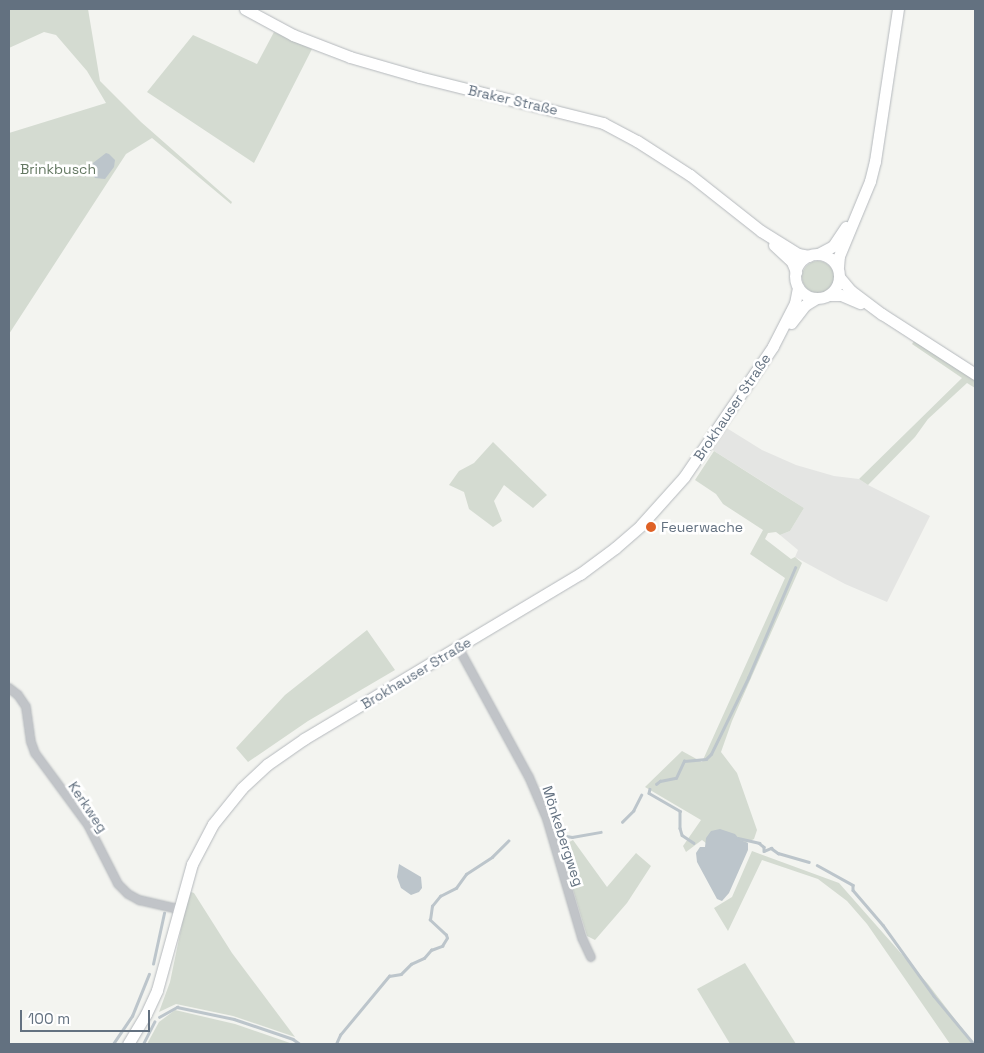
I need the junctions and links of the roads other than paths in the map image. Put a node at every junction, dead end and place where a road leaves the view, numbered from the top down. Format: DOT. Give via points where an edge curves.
graph roads {
  1 [pos="245,9"];
  2 [pos="898,9"];
  3 [pos="855,216"];
  4 [pos="761,231"];
  5 [pos="814,255"];
  6 [pos="796,272"];
  7 [pos="839,272"];
  8 [pos="798,287"];
  9 [pos="829,295"];
  10 [pos="816,299"];
  11 [pos="882,314"];
  12 [pos="773,346"];
  13 [pos="975,374"];
  14 [pos="458,647"];
  15 [pos="9,688"];
  16 [pos="178,909"];
  17 [pos="591,957"];
  18 [pos="128,1044"];
  1 -- 4 [label="street, Braker Straße" via="293,35 357,59 603,123 697,180"];
  2 -- 3 [label="street" via="876,161"];
  3 -- 5 [label="street" via="833,246"];
  3 -- 7 [label="street" via="839,256"];
  4 -- 5 [label="street, Braker Straße" via="798,254"];
  4 -- 6 [label="street, Braker Straße" via="792,262"];
  5 -- 6 [label="street" via="798,265"];
  5 -- 7 [label="street" via="830,258"];
  6 -- 8 [label="street"];
  7 -- 9 [label="street" via="838,284"];
  7 -- 11 [label="street" via="851,291"];
  8 -- 10 [label="street" via="802,293"];
  8 -- 12 [label="street, Brokhauser Straße" via="797,299"];
  9 -- 10 [label="street"];
  9 -- 11 [label="street" via="842,295"];
  10 -- 12 [label="street, Brokhauser Straße" via="805,305"];
  11 -- 13 [label="street"];
  12 -- 14 [label="street, Brokhauser Straße" via="684,477 641,525 580,574"];
  14 -- 16 [label="street, Brokhauser Straße" via="304,739 251,779 213,824 192,864"];
  14 -- 17 [label="street, Mönkebergweg" via="529,777 547,819 582,938"];
  15 -- 16 [label="street, Kerkweg" via="26,707 35,753 88,825 118,884 139,900"];
  16 -- 18 [label="street, Brokhauser Straße" via="157,990"];
}
